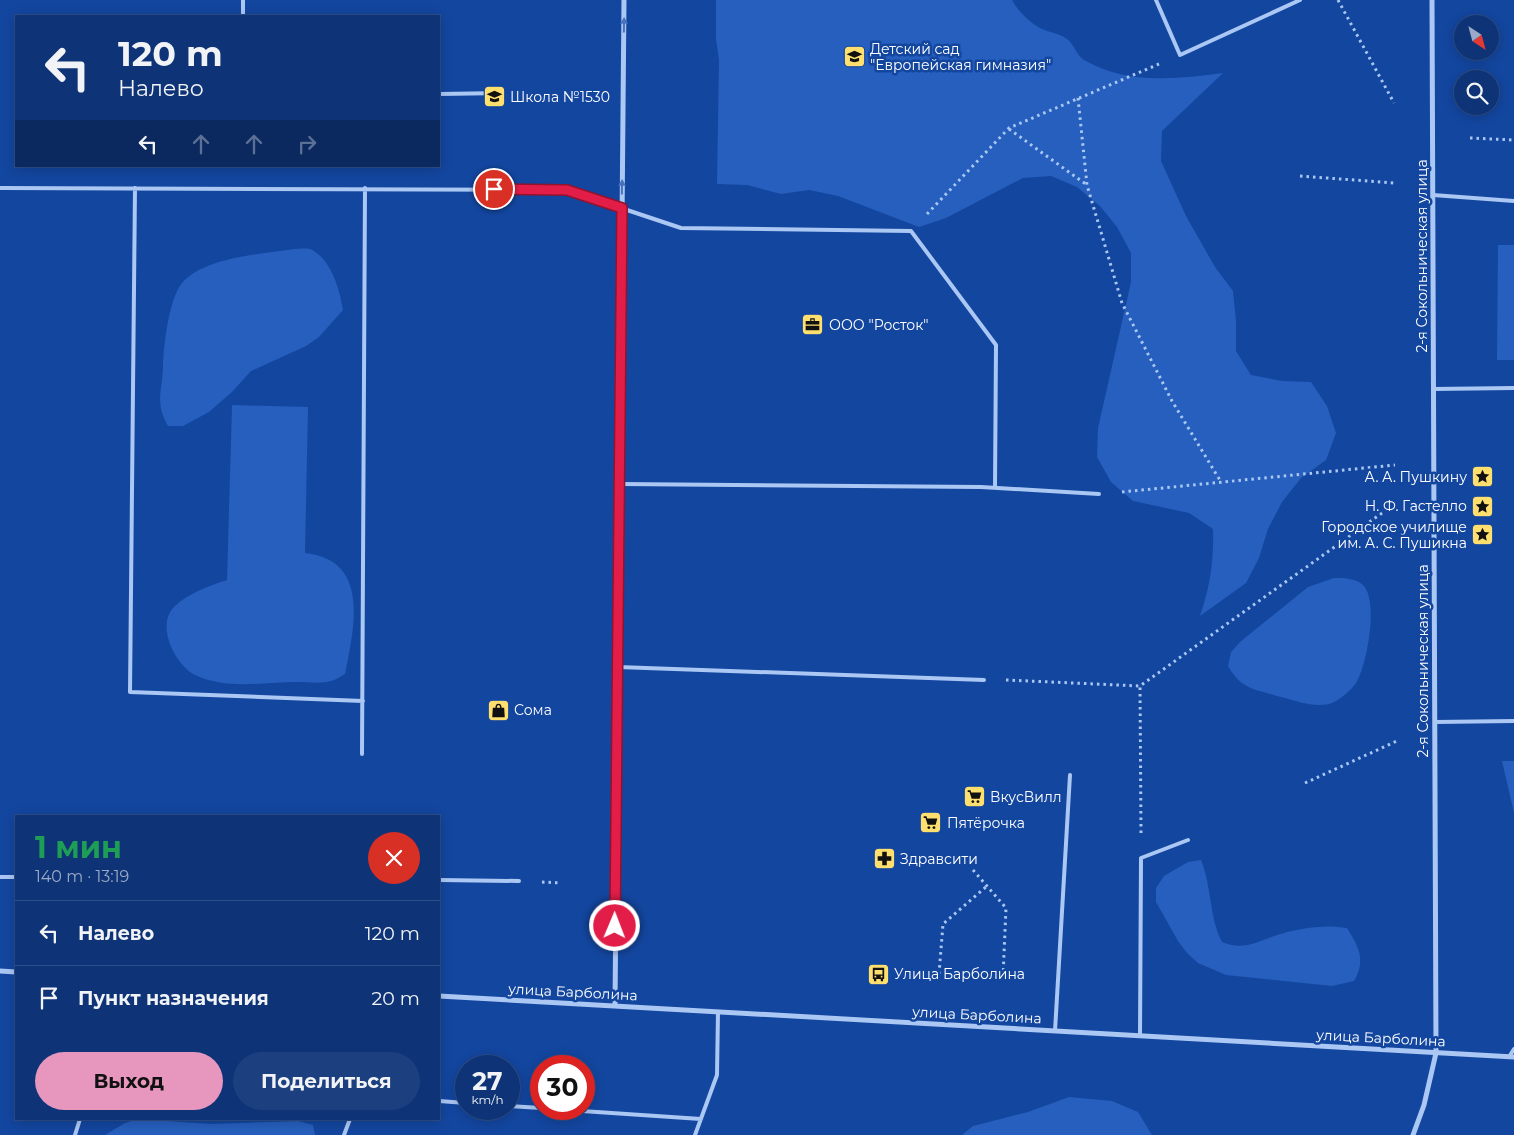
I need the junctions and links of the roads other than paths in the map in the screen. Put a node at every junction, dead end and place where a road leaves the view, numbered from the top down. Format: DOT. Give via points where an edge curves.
graph roads {
  1 [pos="243,0"];
  2 [pos="624,0"];
  3 [pos="1156,0"];
  4 [pos="1300,0"];
  5 [pos="1432,0"];
  6 [pos="243,15"];
  7 [pos="503,93"];
  8 [pos="440,94"];
  9 [pos="0,188"];
  10 [pos="135,188"];
  11 [pos="365,188"];
  12 [pos="1432,195"];
  13 [pos="1514,201"];
  14 [pos="622,208"];
  15 [pos="1514,388"];
  16 [pos="1433,389"];
  17 [pos="620,484"];
  18 [pos="995,488"];
  19 [pos="1099,494"];
  20 [pos="618,667"];
  21 [pos="984,680"];
  22 [pos="363,701"];
  23 [pos="1514,721"];
  24 [pos="1435,722"];
  25 [pos="362,754"];
  26 [pos="1070,775"];
  27 [pos="1188,840"];
  28 [pos="0,877"];
  29 [pos="15,877"];
  30 [pos="440,880"];
  31 [pos="520,881"];
  32 [pos="0,971"];
  33 [pos="15,972"];
  34 [pos="440,996"];
  35 [pos="615,1006"];
  36 [pos="718,1012"];
  37 [pos="1055,1031"];
  38 [pos="1140,1035"];
  39 [pos="1514,1049"];
  40 [pos="1436,1053"];
  41 [pos="1511,1057"];
  42 [pos="440,1101"];
  43 [pos="455,1102"];
  44 [pos="595,1112"];
  45 [pos="701,1119"];
  46 [pos="80,1120"];
  47 [pos="350,1120"];
  48 [pos="75,1135"];
  49 [pos="344,1135"];
  50 [pos="695,1135"];
  51 [pos="1413,1135"];
  1 -- 6 [label="lane"];
  14 -- 2 [label="street, one-way"];
  3 -- 4 [label="lane" via="1180,55"];
  5 -- 12 [label="street, 2-я Сокольническая улица"];
  7 -- 8 [label="lane"];
  9 -- 10 [label="lane"];
  10 -- 11 [label="lane"];
  10 -- 22 [label="lane" via="130,692"];
  11 -- 14 [label="lane" via="567,190"];
  11 -- 22 [label="lane"];
  12 -- 13 [label="lane"];
  12 -- 16 [label="street, 2-я Сокольническая улица"];
  14 -- 17 [label="street"];
  14 -- 18 [label="lane" via="681,228 911,231 996,345"];
  15 -- 16 [label="lane"];
  16 -- 24 [label="street, 2-я Сокольническая улица"];
  17 -- 18 [label="lane"];
  17 -- 20 [label="street"];
  18 -- 19 [label="lane"];
  20 -- 21 [label="lane"];
  20 -- 35 [label="street"];
  22 -- 25 [label="lane"];
  23 -- 24 [label="lane"];
  24 -- 40 [label="street, 2-я Сокольническая улица"];
  26 -- 37 [label="lane"];
  27 -- 38 [label="lane" via="1141,858"];
  28 -- 29 [label="lane"];
  30 -- 31 [label="lane"];
  32 -- 33 [label="street"];
  34 -- 35 [label="street, улица Барболина"];
  35 -- 36 [label="street, улица Барболина"];
  36 -- 37 [label="street, улица Барболина"];
  36 -- 45 [label="lane" via="718,1075"];
  37 -- 38 [label="street, улица Барболина"];
  38 -- 40 [label="street, улица Барболина"];
  39 -- 41 [label="lane"];
  40 -- 41 [label="street, улица Барболина"];
  40 -- 51 [label="street, 2-я Сокольническая улица"];
  42 -- 43 [label="lane"];
  44 -- 45 [label="lane"];
  45 -- 50 [label="lane"];
  46 -- 48 [label="lane"];
  47 -- 49 [label="lane"];
}
